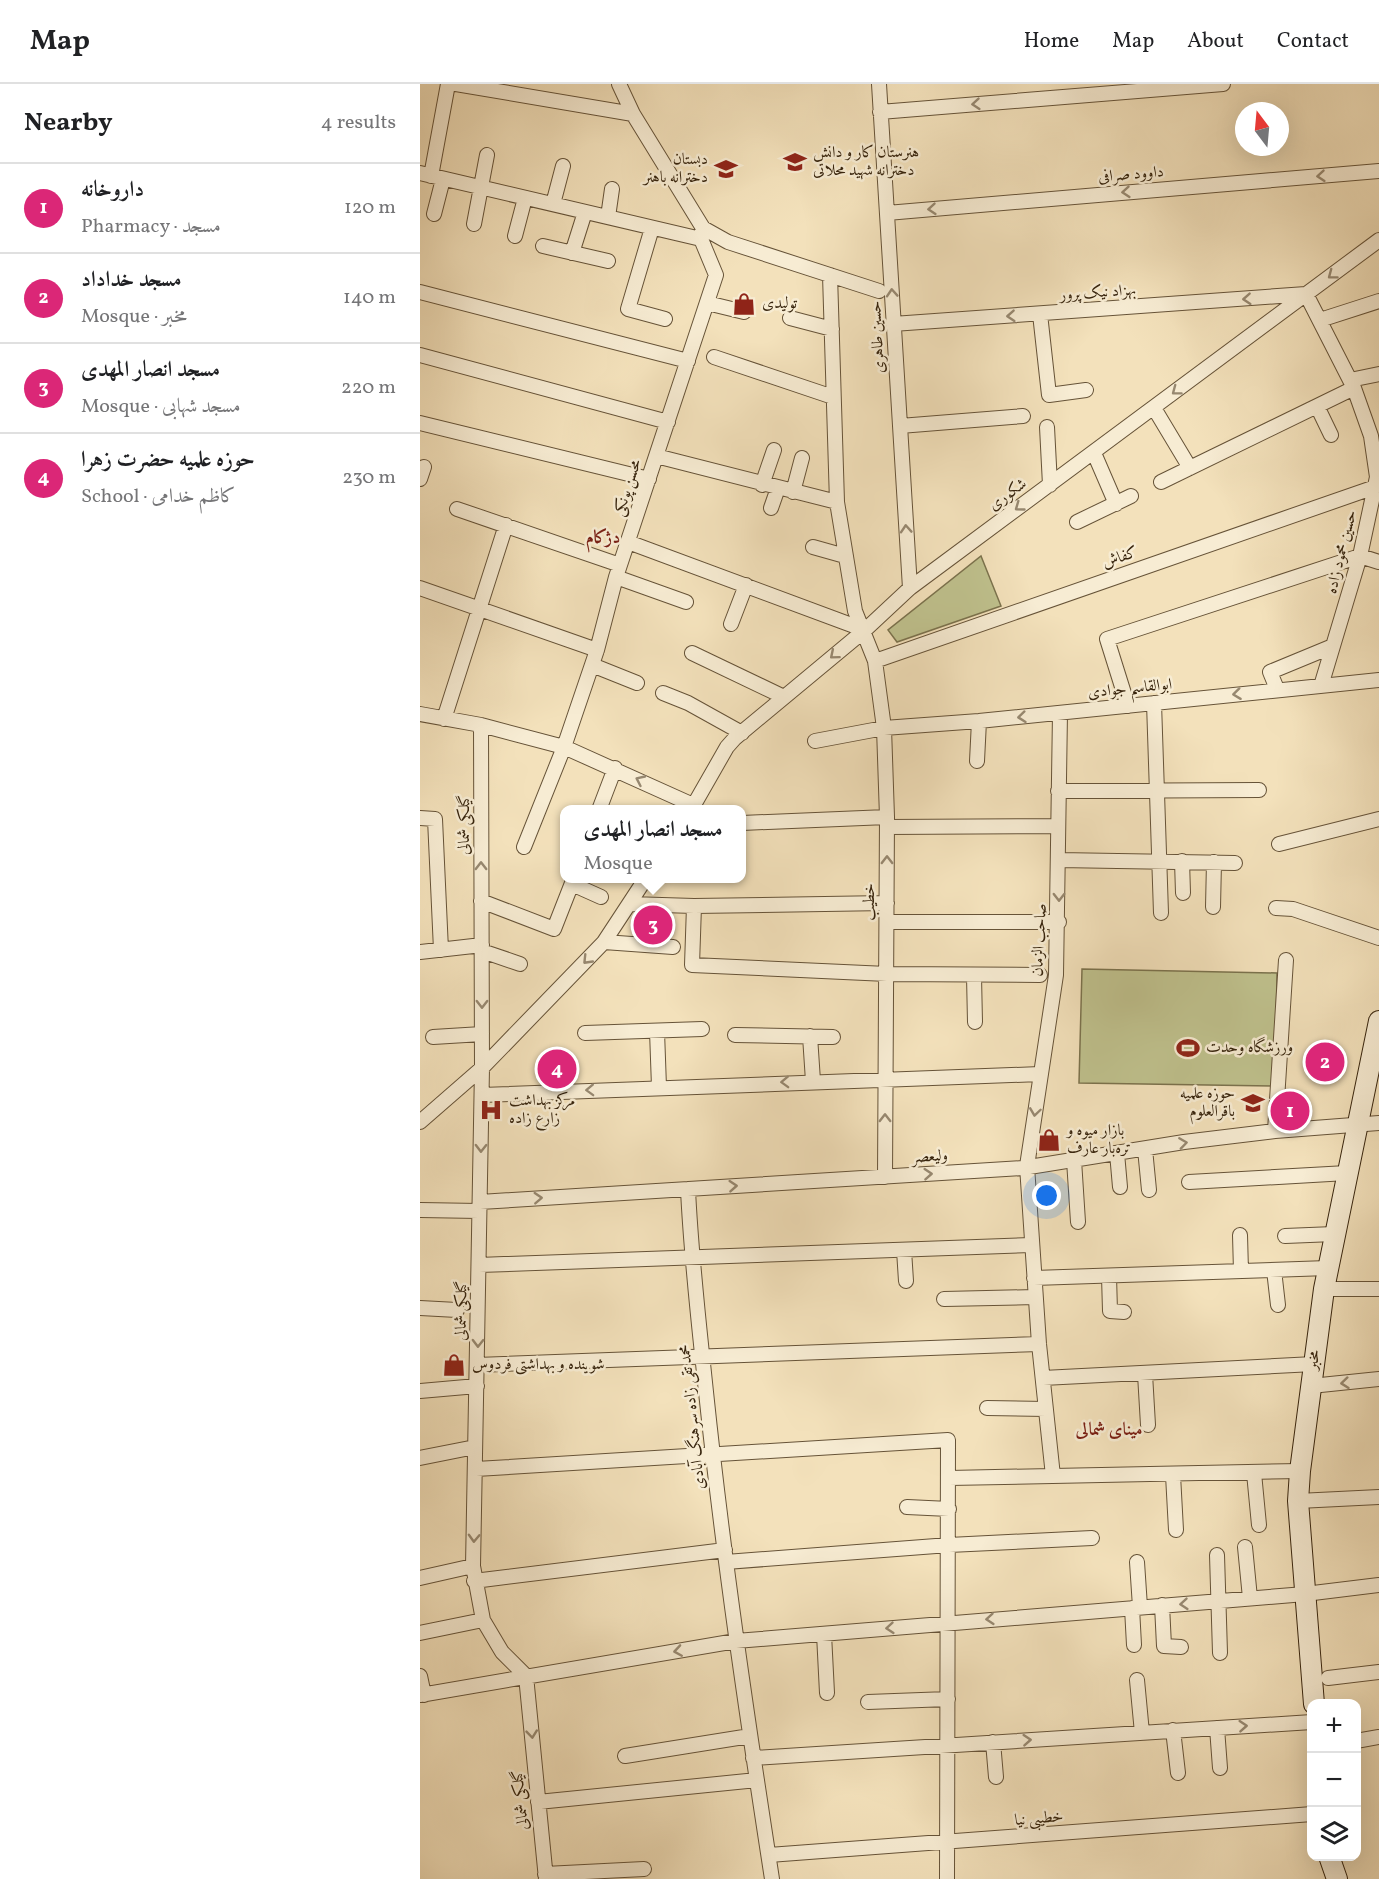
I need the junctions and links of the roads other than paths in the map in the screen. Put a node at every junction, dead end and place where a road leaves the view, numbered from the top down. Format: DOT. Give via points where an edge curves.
graph roads {
  1 [pos="448,84"];
  2 [pos="456,84"];
  3 [pos="879,84"];
  4 [pos="1222,84"];
  5 [pos="623,85"];
  6 [pos="880,112"];
  7 [pos="633,114"];
  8 [pos="487,155"];
  9 [pos="563,166"];
  10 [pos="1379,171"];
  11 [pos="431,176"];
  12 [pos="481,188"];
  13 [pos="612,189"];
  14 [pos="525,198"];
  15 [pos="553,204"];
  16 [pos="585,212"];
  17 [pos="887,213"];
  18 [pos="434,214"];
  19 [pos="608,218"];
  20 [pos="474,224"];
  21 [pos="652,228"];
  22 [pos="702,234"];
  23 [pos="515,236"];
  24 [pos="1379,240"];
  25 [pos="543,246"];
  26 [pos="572,253"];
  27 [pos="608,261"];
  28 [pos="830,275"];
  29 [pos="879,291"];
  30 [pos="420,292"];
  31 [pos="1306,294"];
  32 [pos="1379,301"];
  33 [pos="707,303"];
  34 [pos="744,312"];
  35 [pos="1040,314"];
  36 [pos="790,318"];
  37 [pos="665,319"];
  38 [pos="1320,320"];
  39 [pos="894,324"];
  40 [pos="832,329"];
  41 [pos="420,355"];
  42 [pos="714,357"];
  43 [pos="688,361"];
  44 [pos="1379,374"];
  45 [pos="1352,384"];
  46 [pos="1086,390"];
  47 [pos="834,398"];
  48 [pos="1317,406"];
  49 [pos="1154,408"];
  50 [pos="1023,416"];
  51 [pos="668,422"];
  52 [pos="420,423"];
  53 [pos="900,426"];
  54 [pos="1047,427"];
  55 [pos="1331,435"];
  56 [pos="1375,435"];
  57 [pos="774,450"];
  58 [pos="1094,453"];
  59 [pos="656,456"];
  60 [pos="802,458"];
  61 [pos="1190,468"];
  62 [pos="649,479"];
  63 [pos="1377,481"];
  64 [pos="1161,482"];
  65 [pos="762,485"];
  66 [pos="1050,485"];
  67 [pos="778,488"];
  68 [pos="793,492"];
  69 [pos="1131,496"];
  70 [pos="837,502"];
  71 [pos="1116,504"];
  72 [pos="771,508"];
  73 [pos="457,509"];
  74 [pos="1077,522"];
  75 [pos="506,525"];
  76 [pos="628,542"];
  77 [pos="813,547"];
  78 [pos="845,556"];
  79 [pos="1360,556"];
  80 [pos="1379,562"];
  81 [pos="618,571"];
  82 [pos="746,585"];
  83 [pos="420,588"];
  84 [pos="910,588"];
  85 [pos="686,602"];
  86 [pos="481,609"];
  87 [pos="731,624"];
  88 [pos="865,630"];
  89 [pos="1333,646"];
  90 [pos="597,650"];
  91 [pos="692,653"];
  92 [pos="875,661"];
  93 [pos="592,665"];
  94 [pos="1379,680"];
  95 [pos="637,683"];
  96 [pos="1321,686"];
  97 [pos="1277,689"];
  98 [pos="663,693"];
  99 [pos="784,697"];
  100 [pos="1154,703"];
  101 [pos="1128,706"];
  102 [pos="1060,713"];
  103 [pos="420,714"];
  104 [pos="444,719"];
  105 [pos="979,721"];
  106 [pos="481,725"];
  107 [pos="884,728"];
  108 [pos="742,733"];
  109 [pos="815,741"];
  110 [pos="564,747"];
  111 [pos="977,761"];
  112 [pos="615,768"];
  113 [pos="1259,789"];
  114 [pos="1158,790"];
  115 [pos="1058,791"];
  116 [pos="601,805"];
  117 [pos="688,805"];
  118 [pos="693,805"];
  119 [pos="420,818"];
  120 [pos="1379,819"];
  121 [pos="887,822"];
  122 [pos="746,823"];
  123 [pos="1058,826"];
  124 [pos="1279,844"];
  125 [pos="524,848"];
  126 [pos="1059,860"];
  127 [pos="1160,860"];
  128 [pos="1182,861"];
  129 [pos="1214,862"];
  130 [pos="1235,863"];
  131 [pos="572,883"];
  132 [pos="576,883"];
  133 [pos="643,883"];
  134 [pos="1183,893"];
  135 [pos="601,897"];
  136 [pos="482,901"];
  137 [pos="887,903"];
  138 [pos="630,904"];
  139 [pos="694,906"];
  140 [pos="1213,907"];
  141 [pos="1276,908"];
  142 [pos="1161,913"];
  143 [pos="887,922"];
  144 [pos="1059,922"];
  145 [pos="1379,938"];
  146 [pos="604,942"];
  147 [pos="673,947"];
  148 [pos="482,948"];
  149 [pos="441,950"];
  150 [pos="420,952"];
  151 [pos="1286,960"];
  152 [pos="520,964"];
  153 [pos="887,974"];
  154 [pos="974,975"];
  155 [pos="1040,975"];
  156 [pos="975,1022"];
  157 [pos="1379,1023"];
  158 [pos="702,1029"];
  159 [pos="657,1030"];
  160 [pos="585,1033"];
  161 [pos="482,1034"];
  162 [pos="735,1035"];
  163 [pos="810,1036"];
  164 [pos="433,1037"];
  165 [pos="833,1037"];
  166 [pos="482,1068"];
  167 [pos="1040,1074"];
  168 [pos="886,1078"];
  169 [pos="813,1081"];
  170 [pos="659,1088"];
  171 [pos="482,1095"];
  172 [pos="420,1122"];
  173 [pos="1358,1123"];
  174 [pos="1379,1123"];
  175 [pos="1275,1131"];
  176 [pos="1145,1149"];
  177 [pos="1117,1153"];
  178 [pos="1074,1160"];
  179 [pos="1027,1166"];
  180 [pos="1347,1173"];
  181 [pos="885,1177"];
  182 [pos="1189,1182"];
  183 [pos="1120,1187"];
  184 [pos="688,1189"];
  185 [pos="1149,1190"];
  186 [pos="480,1206"];
  187 [pos="420,1210"];
  188 [pos="1078,1222"];
  189 [pos="1334,1234"];
  190 [pos="1240,1235"];
  191 [pos="1285,1236"];
  192 [pos="1031,1245"];
  193 [pos="904,1250"];
  194 [pos="691,1256"];
  195 [pos="479,1265"];
  196 [pos="1328,1268"];
  197 [pos="1274,1270"];
  198 [pos="1241,1271"];
  199 [pos="1109,1276"];
  200 [pos="1034,1278"];
  201 [pos="906,1281"];
  202 [pos="1324,1289"];
  203 [pos="1379,1289"];
  204 [pos="1035,1298"];
  205 [pos="944,1299"];
  206 [pos="1278,1305"];
  207 [pos="420,1308"];
  208 [pos="457,1310"];
  209 [pos="1124,1312"];
  210 [pos="1039,1344"];
  211 [pos="703,1356"];
  212 [pos="1314,1364"];
  213 [pos="477,1365"];
  214 [pos="1145,1374"];
  215 [pos="1043,1378"];
  216 [pos="1379,1379"];
  217 [pos="477,1386"];
  218 [pos="1311,1386"];
  219 [pos="420,1391"];
  220 [pos="987,1407"];
  221 [pos="1046,1409"];
  222 [pos="1148,1425"];
  223 [pos="475,1448"];
  224 [pos="713,1454"];
  225 [pos="420,1458"];
  226 [pos="476,1469"];
  227 [pos="1300,1471"];
  228 [pos="1254,1473"];
  229 [pos="1173,1474"];
  230 [pos="1053,1476"];
  231 [pos="949,1478"];
  232 [pos="1379,1497"];
  233 [pos="1298,1501"];
  234 [pos="907,1507"];
  235 [pos="949,1509"];
  236 [pos="1259,1525"];
  237 [pos="1176,1530"];
  238 [pos="1092,1538"];
  239 [pos="949,1545"];
  240 [pos="1245,1546"];
  241 [pos="1217,1555"];
  242 [pos="726,1556"];
  243 [pos="1137,1562"];
  244 [pos="473,1566"];
  245 [pos="420,1578"];
  246 [pos="474,1581"];
  247 [pos="1379,1585"];
  248 [pos="1305,1594"];
  249 [pos="1250,1598"];
  250 [pos="1217,1601"];
  251 [pos="1162,1605"];
  252 [pos="1136,1607"];
  253 [pos="483,1620"];
  254 [pos="949,1622"];
  255 [pos="420,1633"];
  256 [pos="824,1634"];
  257 [pos="736,1641"];
  258 [pos="1134,1645"];
  259 [pos="1181,1647"];
  260 [pos="1220,1653"];
  261 [pos="1379,1672"];
  262 [pos="420,1676"];
  263 [pos="526,1676"];
  264 [pos="1328,1678"];
  265 [pos="1137,1680"];
  266 [pos="827,1693"];
  267 [pos="422,1695"];
  268 [pos="948,1699"];
  269 [pos="1314,1699"];
  270 [pos="868,1702"];
  271 [pos="1307,1722"];
  272 [pos="1217,1728"];
  273 [pos="1173,1731"];
  274 [pos="1142,1732"];
  275 [pos="750,1736"];
  276 [pos="1379,1737"];
  277 [pos="1361,1739"];
  278 [pos="993,1742"];
  279 [pos="948,1745"];
  280 [pos="625,1756"];
  281 [pos="753,1758"];
  282 [pos="1220,1768"];
  283 [pos="1178,1773"];
  284 [pos="996,1777"];
  285 [pos="757,1780"];
  286 [pos="538,1802"];
  287 [pos="1307,1814"];
  288 [pos="947,1843"];
  289 [pos="769,1855"];
  290 [pos="1327,1861"];
  291 [pos="1329,1861"];
  292 [pos="644,1869"];
  293 [pos="545,1877"];
  294 [pos="772,1879"];
  295 [pos="947,1879"];
  296 [pos="1325,1879"];
  297 [pos="1337,1879"];
  1 -- 11 [label="street"];
  2 -- 7 [label="street"];
  3 -- 6 [label="street, حسین طاهری"];
  4 -- 6 [label="street, one-way"];
  5 -- 7 [label="street"];
  6 -- 17 [label="street, حسین طاهری"];
  7 -- 22 [label="street"];
  8 -- 12 [label="street"];
  9 -- 15 [label="street"];
  10 -- 17 [label="street, داوود صرافی, one-way"];
  11 -- 12 [label="street"];
  11 -- 18 [label="street"];
  12 -- 14 [label="street"];
  12 -- 20 [label="street"];
  13 -- 19 [label="street"];
  14 -- 15 [label="street"];
  14 -- 23 [label="street"];
  15 -- 16 [label="street"];
  16 -- 19 [label="street"];
  16 -- 26 [label="street"];
  39 -- 17 [label="street, حسین طاهری, one-way"];
  19 -- 21 [label="street"];
  21 -- 22 [label="street"];
  21 -- 37 [label="street" via="628,309"];
  22 -- 28 [label="street"];
  22 -- 33 [label="street, محسن پونکی" via="716,275"];
  24 -- 31 [label="street, شکوری, one-way"];
  25 -- 26 [label="street"];
  26 -- 27 [label="street"];
  28 -- 29 [label="street"];
  28 -- 40 [label="street, خطیب"];
  30 -- 43 [label="street"];
  31 -- 35 [label="street, بهزاد نیک پرور, one-way"];
  31 -- 38 [label="street, حسین محمود زاده"];
  31 -- 49 [label="street, شکوری, one-way"];
  32 -- 38 [label="street"];
  33 -- 34 [label="street"];
  33 -- 43 [label="street, محسن پونکی"];
  35 -- 39 [label="street, بهزاد نیک پرور, one-way"];
  35 -- 46 [label="street" via="1049,395"];
  36 -- 40 [label="street"];
  38 -- 45 [label="street, حسین محمود زاده"];
  39 -- 53 [label="street, حسین طاهری"];
  40 -- 47 [label="street, خطیب"];
  41 -- 51 [label="street"];
  42 -- 47 [label="street"];
  43 -- 51 [label="street, محسن پونکی"];
  44 -- 45 [label="street"];
  45 -- 48 [label="street"];
  45 -- 56 [label="street, حسین محمود زاده"];
  47 -- 70 [label="street, خطیب"];
  48 -- 55 [label="street"];
  48 -- 61 [label="street"];
  49 -- 58 [label="street, شکوری"];
  49 -- 61 [label="street"];
  50 -- 53 [label="street"];
  51 -- 59 [label="street, محسن پونکی"];
  52 -- 62 [label="street"];
  84 -- 53 [label="street, حسین طاهری, one-way"];
  54 -- 66 [label="street"];
  56 -- 63 [label="street, حسین محمود زاده"];
  57 -- 65 [label="street"];
  58 -- 66 [label="street, شکوری"];
  58 -- 71 [label="street"];
  59 -- 62 [label="street, محسن پونکی"];
  59 -- 65 [label="street"];
  60 -- 68 [label="street"];
  61 -- 64 [label="street"];
  62 -- 76 [label="street, محسن پونکی"];
  63 -- 79 [label="street, حسین محمود زاده"];
  63 -- 92 [label="street, کفاش"];
  65 -- 67 [label="street"];
  66 -- 84 [label="street, شکوری, one-way"];
  67 -- 68 [label="street"];
  67 -- 72 [label="street"];
  68 -- 70 [label="street"];
  69 -- 71 [label="street"];
  70 -- 78 [label="street, خطیب"];
  71 -- 74 [label="street"];
  73 -- 75 [label="street"];
  75 -- 81 [label="street"];
  75 -- 86 [label="street"];
  76 -- 81 [label="street, محسن پونکی"];
  76 -- 82 [label="street"];
  77 -- 78 [label="street"];
  78 -- 88 [label="street, خطیب" via="855,611"];
  79 -- 80 [label="street"];
  79 -- 89 [label="street, حسین محمود زاده"];
  79 -- 101 [label="street" via="1107,639"];
  81 -- 85 [label="street"];
  81 -- 90 [label="street, محسن پونکی"];
  82 -- 87 [label="street"];
  82 -- 88 [label="street"];
  83 -- 86 [label="street"];
  84 -- 88 [label="street, شکوری"];
  86 -- 90 [label="street"];
  86 -- 104 [label="street"];
  88 -- 92 [label="street, خطیب"];
  88 -- 99 [label="street, شکوری, one-way"];
  89 -- 96 [label="street, حسین محمود زاده"];
  89 -- 97 [label="street" via="1270,672"];
  90 -- 93 [label="street, محسن پونکی"];
  91 -- 99 [label="street"];
  92 -- 107 [label="street, خطیب"];
  93 -- 95 [label="street"];
  93 -- 110 [label="street, محسن پونکی"];
  94 -- 96 [label="street, ابوالقاسم جوادی"];
  96 -- 97 [label="street, ابوالقاسم جوادی"];
  97 -- 100 [label="street, ابوالقاسم جوادی, one-way"];
  98 -- 108 [label="street"];
  99 -- 108 [label="street, شکوری"];
  100 -- 101 [label="street, ابوالقاسم جوادی"];
  100 -- 114 [label="street"];
  101 -- 102 [label="street, ابوالقاسم جوادی"];
  102 -- 105 [label="street, ابوالقاسم جوادی, one-way"];
  102 -- 115 [label="street, صاحب الزمان"];
  103 -- 104 [label="street"];
  104 -- 106 [label="street"];
  105 -- 107 [label="street, ابوالقاسم جوادی"];
  105 -- 111 [label="street"];
  106 -- 110 [label="street"];
  136 -- 106 [label="street, گيلکی شمالی, one-way"];
  107 -- 109 [label="street, ابوالقاسم جوادی"];
  107 -- 121 [label="street, خطیب"];
  108 -- 118 [label="street, شکوری" via="727,747"];
  110 -- 112 [label="street"];
  110 -- 125 [label="street, محسن پونکی"];
  112 -- 116 [label="street"];
  117 -- 112 [label="street, one-way"];
  113 -- 114 [label="street"];
  114 -- 115 [label="street"];
  114 -- 127 [label="street"];
  115 -- 123 [label="street, صاحب الزمان"];
  119 -- 149 [label="street" via="435,819"];
  120 -- 124 [label="street"];
  121 -- 122 [label="street"];
  121 -- 123 [label="street"];
  137 -- 121 [label="street, خطیب, one-way"];
  123 -- 126 [label="street, صاحب الزمان"];
  126 -- 127 [label="street"];
  126 -- 144 [label="street, صاحب الزمان, one-way"];
  127 -- 128 [label="street"];
  127 -- 142 [label="street"];
  128 -- 129 [label="street"];
  128 -- 134 [label="street"];
  129 -- 130 [label="street"];
  129 -- 140 [label="street"];
  131 -- 136 [label="street" via="554,929"];
  132 -- 135 [label="street"];
  133 -- 138 [label="street"];
  136 -- 148 [label="street, گيلکی شمالی"];
  137 -- 139 [label="street"];
  137 -- 143 [label="street, خطیب"];
  138 -- 139 [label="street"];
  138 -- 146 [label="street"];
  139 -- 153 [label="street" via="692,965"];
  141 -- 145 [label="street" via="1293,909"];
  143 -- 144 [label="street"];
  143 -- 153 [label="street, خطیب"];
  144 -- 167 [label="street, صاحب الزمان" via="1056,975"];
  146 -- 147 [label="street"];
  146 -- 166 [label="street, one-way"];
  148 -- 149 [label="street"];
  148 -- 152 [label="street"];
  148 -- 161 [label="street, گيلکی شمالی, one-way"];
  149 -- 150 [label="street"];
  151 -- 175 [label="street"];
  153 -- 154 [label="street"];
  153 -- 168 [label="street, خطیب"];
  154 -- 155 [label="street"];
  154 -- 156 [label="street"];
  157 -- 173 [label="main road, مخبر"];
  158 -- 159 [label="street"];
  159 -- 160 [label="street"];
  159 -- 170 [label="street"];
  161 -- 164 [label="street"];
  161 -- 166 [label="street, گيلکی شمالی"];
  162 -- 163 [label="street"];
  163 -- 165 [label="street"];
  163 -- 169 [label="street"];
  166 -- 171 [label="street, گيلکی شمالی"];
  166 -- 172 [label="street"];
  167 -- 168 [label="street"];
  167 -- 179 [label="street, صاحب الزمان, one-way"];
  168 -- 169 [label="street"];
  181 -- 168 [label="street, خطیب, one-way"];
  169 -- 170 [label="street, one-way"];
  170 -- 171 [label="street, one-way"];
  171 -- 186 [label="street, گيلکی شمالی, one-way"];
  173 -- 174 [label="street, ولیعصر"];
  173 -- 175 [label="street, ولیعصر"];
  173 -- 180 [label="main road, مخبر"];
  176 -- 175 [label="street, ولیعصر, one-way"];
  176 -- 177 [label="street, ولیعصر"];
  176 -- 185 [label="street"];
  177 -- 178 [label="street, ولیعصر"];
  177 -- 183 [label="street"];
  178 -- 179 [label="street, ولیعصر"];
  178 -- 188 [label="street"];
  181 -- 179 [label="street, ولیعصر, one-way"];
  179 -- 192 [label="street, صاحب الزمان"];
  180 -- 182 [label="street"];
  180 -- 189 [label="main road, مخبر"];
  184 -- 181 [label="street, ولیعصر, one-way"];
  186 -- 184 [label="street, ولیعصر, one-way"];
  184 -- 194 [label="street, محمد تقی زاده سرهنگ آبادی"];
  186 -- 187 [label="street, ولیعصر"];
  186 -- 195 [label="street, گيلکی شمالی"];
  189 -- 191 [label="street"];
  189 -- 196 [label="main road, مخبر"];
  190 -- 198 [label="street"];
  192 -- 193 [label="street"];
  192 -- 200 [label="street, صاحب الزمان"];
  193 -- 194 [label="street"];
  193 -- 201 [label="street"];
  194 -- 195 [label="street"];
  194 -- 211 [label="street, محمد تقی زاده سرهنگ آبادی"];
  195 -- 213 [label="street, گيلکی شمالی, one-way"];
  196 -- 197 [label="street"];
  196 -- 202 [label="main road, مخبر"];
  197 -- 198 [label="street"];
  197 -- 206 [label="street"];
  198 -- 199 [label="street"];
  199 -- 200 [label="street"];
  199 -- 209 [label="street" via="1110,1311"];
  200 -- 204 [label="street, صاحب الزمان"];
  202 -- 203 [label="street"];
  202 -- 212 [label="main road, مخبر"];
  204 -- 205 [label="street"];
  204 -- 210 [label="street, صاحب الزمان"];
  207 -- 208 [label="street"];
  210 -- 211 [label="street"];
  210 -- 215 [label="street, صاحب الزمان"];
  211 -- 213 [label="street"];
  211 -- 224 [label="street, محمد تقی زاده سرهنگ آبادی"];
  212 -- 214 [label="street"];
  212 -- 218 [label="main road, مخبر"];
  213 -- 217 [label="street, گيلکی شمالی"];
  214 -- 215 [label="street"];
  214 -- 222 [label="street"];
  215 -- 221 [label="street, صاحب الزمان"];
  216 -- 218 [label="street, one-way"];
  217 -- 219 [label="street"];
  217 -- 223 [label="street, گيلکی شمالی"];
  218 -- 227 [label="main road, مخبر"];
  220 -- 221 [label="street"];
  221 -- 230 [label="street, صاحب الزمان"];
  223 -- 225 [label="street"];
  223 -- 226 [label="street, گيلکی شمالی"];
  224 -- 226 [label="street"];
  224 -- 231 [label="street" via="948,1440"];
  224 -- 242 [label="street, محمد تقی زاده سرهنگ آبادی"];
  226 -- 244 [label="street, گيلکی شمالی, one-way"];
  227 -- 228 [label="street"];
  227 -- 233 [label="main road, مخبر"];
  228 -- 229 [label="street"];
  228 -- 236 [label="street"];
  229 -- 230 [label="street"];
  229 -- 237 [label="street"];
  230 -- 231 [label="street"];
  231 -- 235 [label="street"];
  232 -- 233 [label="street"];
  233 -- 248 [label="main road, مخبر"];
  234 -- 235 [label="street"];
  235 -- 239 [label="street"];
  238 -- 239 [label="street"];
  239 -- 242 [label="street"];
  239 -- 254 [label="street"];
  240 -- 249 [label="street"];
  241 -- 250 [label="street"];
  242 -- 246 [label="street"];
  242 -- 257 [label="street, محمد تقی زاده سرهنگ آبادی"];
  243 -- 252 [label="street"];
  244 -- 245 [label="street"];
  244 -- 246 [label="street, گيلکی شمالی"];
  246 -- 253 [label="street, گيلکی شمالی"];
  247 -- 248 [label="street"];
  248 -- 249 [label="street"];
  248 -- 269 [label="main road, مخبر"];
  249 -- 250 [label="street"];
  250 -- 251 [label="street, one-way"];
  250 -- 260 [label="street"];
  251 -- 252 [label="street"];
  251 -- 259 [label="street" via="1164,1646"];
  252 -- 254 [label="street, one-way"];
  252 -- 258 [label="street"];
  253 -- 255 [label="street"];
  253 -- 263 [label="street, گيلکی شمالی" via="502,1652"];
  254 -- 256 [label="street, one-way"];
  254 -- 268 [label="street"];
  256 -- 257 [label="street"];
  256 -- 266 [label="street"];
  257 -- 263 [label="street, one-way"];
  257 -- 275 [label="street, محمد تقی زاده سرهنگ آبادی"];
  261 -- 264 [label="street"];
  262 -- 267 [label="street"];
  263 -- 267 [label="street"];
  263 -- 286 [label="street, گيلکی شمالی, one-way"];
  265 -- 274 [label="street"];
  268 -- 270 [label="street"];
  268 -- 279 [label="street"];
  272 -- 271 [label="street, one-way"];
  272 -- 273 [label="street"];
  272 -- 282 [label="street"];
  273 -- 274 [label="street"];
  273 -- 283 [label="street"];
  278 -- 274 [label="street, one-way"];
  275 -- 280 [label="street"];
  275 -- 281 [label="street, محمد تقی زاده سرهنگ آبادی"];
  276 -- 277 [label="street"];
  278 -- 279 [label="street"];
  278 -- 284 [label="street"];
  279 -- 281 [label="street"];
  279 -- 288 [label="street"];
  281 -- 285 [label="street, محمد تقی زاده سرهنگ آبادی"];
  285 -- 286 [label="street"];
  285 -- 289 [label="street, محمد تقی زاده سرهنگ آبادی"];
  286 -- 293 [label="street, گيلکی شمالی"];
  287 -- 288 [label="street, خطیبی نیا"];
  288 -- 289 [label="street, خطیبی نیا"];
  288 -- 295 [label="street"];
  289 -- 294 [label="street, محمد تقی زاده سرهنگ آبادی"];
  290 -- 296 [label="main road"];
  291 -- 297 [label="main road"];
  292 -- 293 [label="street"];
}
